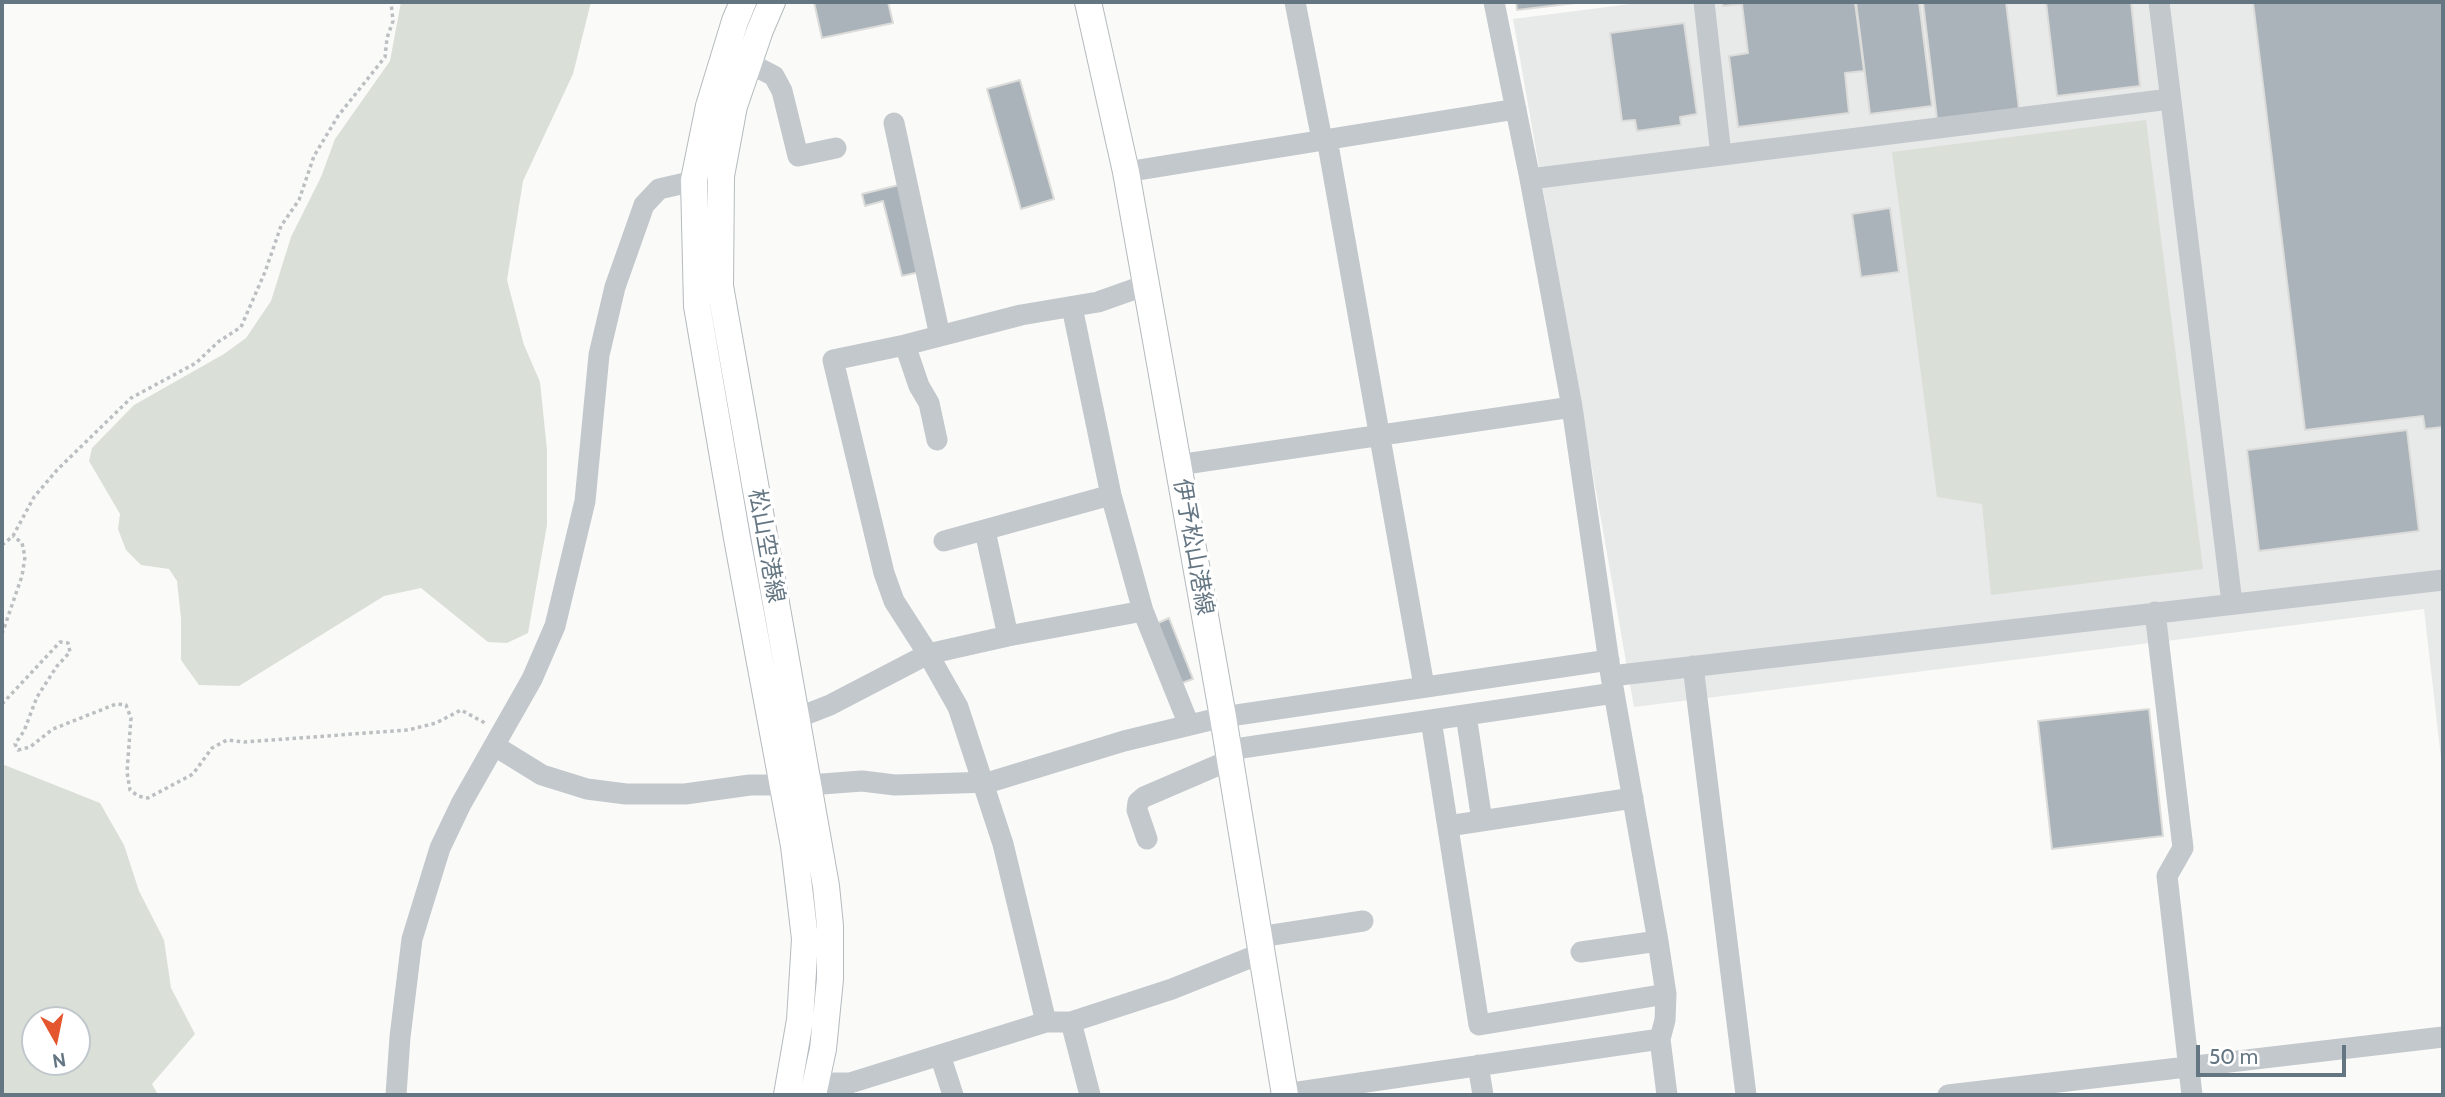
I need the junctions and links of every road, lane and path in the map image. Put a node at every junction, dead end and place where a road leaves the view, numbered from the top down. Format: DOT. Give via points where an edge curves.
graph roads {
  1 [pos="391,2"];
  2 [pos="743,2"];
  3 [pos="772,2"];
  4 [pos="1088,2"];
  5 [pos="1295,2"];
  6 [pos="1494,2"];
  7 [pos="1704,2"];
  8 [pos="2159,2"];
  9 [pos="749,63"];
  10 [pos="2171,99"];
  11 [pos="1516,109"];
  12 [pos="894,123"];
  13 [pos="1324,140"];
  14 [pos="836,148"];
  15 [pos="1721,155"];
  16 [pos="1126,172"];
  17 [pos="721,176"];
  18 [pos="1530,179"];
  19 [pos="695,180"];
  20 [pos="1146,285"];
  21 [pos="1072,307"];
  22 [pos="940,335"];
  23 [pos="905,345"];
  24 [pos="1572,408"];
  25 [pos="1381,435"];
  26 [pos="937,440"];
  27 [pos="1178,464"];
  28 [pos="1111,495"];
  29 [pos="985,531"];
  30 [pos="13,537"];
  31 [pos="944,541"];
  32 [pos="2,545"];
  33 [pos="2443,580"];
  34 [pos="2232,603"];
  35 [pos="1143,611"];
  36 [pos="2155,612"];
  37 [pos="2,634"];
  38 [pos="1008,636"];
  39 [pos="928,654"];
  40 [pos="1693,666"];
  41 [pos="1612,676"];
  42 [pos="1423,686"];
  43 [pos="2,704"];
  44 [pos="1466,715"];
  45 [pos="1223,717"];
  46 [pos="797,718"];
  47 [pos="1431,720"];
  48 [pos="1189,725"];
  49 [pos="498,739"];
  50 [pos="1229,755"];
  51 [pos="982,782"];
  52 [pos="796,785"];
  53 [pos="1633,798"];
  54 [pos="1482,821"];
  55 [pos="1448,826"];
  56 [pos="1147,839"];
  57 [pos="1363,921"];
  58 [pos="1658,941"];
  59 [pos="1261,945"];
  60 [pos="1581,952"];
  61 [pos="1666,994"];
  62 [pos="1046,1022"];
  63 [pos="1071,1022"];
  64 [pos="2443,1037"];
  65 [pos="1660,1039"];
  66 [pos="940,1055"];
  67 [pos="1479,1065"];
  68 [pos="2189,1067"];
  69 [pos="815,1089"];
  70 [pos="2037,1090"];
  71 [pos="396,1095"];
  72 [pos="787,1095"];
  73 [pos="953,1095"];
  74 [pos="1090,1095"];
  75 [pos="1285,1095"];
  76 [pos="1483,1095"];
  77 [pos="1667,1095"];
  78 [pos="1746,1095"];
  79 [pos="1948,1095"];
  80 [pos="2192,1095"];
  1 -- 30 [label="path" via="393,21 385,57 338,116 314,156 242,327 197,363 131,398 104,422 34,498"];
  2 -- 19 [label="main road, 松山空港線" via="709,106"];
  3 -- 9 [label="main road, 松山空港線"];
  4 -- 16 [label="main road, 伊予松山港線"];
  5 -- 13 [label="street"];
  6 -- 11 [label="street"];
  7 -- 15 [label="street"];
  8 -- 10 [label="street"];
  9 -- 14 [label="street" via="774,76 782,91 798,156"];
  9 -- 17 [label="main road, 松山空港線" via="734,106"];
  10 -- 15 [label="street"];
  10 -- 34 [label="street"];
  11 -- 13 [label="street"];
  11 -- 18 [label="street"];
  12 -- 22 [label="street"];
  13 -- 16 [label="street"];
  13 -- 25 [label="street"];
  15 -- 18 [label="street"];
  16 -- 20 [label="main road, 伊予松山港線"];
  17 -- 19 [label="street"];
  17 -- 46 [label="main road, 松山空港線" via="720,286"];
  18 -- 24 [label="street"];
  19 -- 49 [label="street" via="659,189 636,226 599,355 585,501 555,626"];
  19 -- 52 [label="main road, 松山空港線" via="697,306 737,538"];
  20 -- 21 [label="street"];
  20 -- 27 [label="main road, 伊予松山港線"];
  21 -- 22 [label="street"];
  21 -- 28 [label="street"];
  22 -- 23 [label="street"];
  23 -- 26 [label="street" via="929,403"];
  23 -- 39 [label="street" via="833,360 884,573 894,601"];
  24 -- 25 [label="street"];
  24 -- 41 [label="street"];
  25 -- 27 [label="street"];
  25 -- 42 [label="street"];
  27 -- 45 [label="main road, 伊予松山港線"];
  28 -- 29 [label="street"];
  28 -- 35 [label="street"];
  29 -- 31 [label="street"];
  29 -- 38 [label="street"];
  30 -- 32 [label="path"];
  30 -- 37 [label="path" via="22,543 25,556"];
  33 -- 34 [label="street"];
  34 -- 36 [label="street"];
  35 -- 38 [label="street"];
  35 -- 48 [label="street"];
  36 -- 40 [label="street"];
  36 -- 68 [label="street" via="2183,848 2167,876"];
  38 -- 39 [label="street"];
  39 -- 46 [label="street"];
  39 -- 51 [label="street" via="958,707"];
  40 -- 41 [label="street"];
  40 -- 78 [label="street"];
  41 -- 42 [label="street"];
  41 -- 44 [label="street"];
  41 -- 53 [label="street"];
  42 -- 45 [label="street"];
  43 -- 49 [label="path" via="60,642 68,643 71,652 37,697 15,744 18,750 30,747 53,729 116,704 126,705 131,718 130,790 148,799 193,774 212,748 227,740 408,730 461,710"];
  44 -- 47 [label="street"];
  44 -- 54 [label="street"];
  45 -- 48 [label="street"];
  45 -- 50 [label="main road, 伊予松山港線"];
  46 -- 52 [label="main road, 松山空港線"];
  47 -- 50 [label="street"];
  47 -- 55 [label="street"];
  48 -- 51 [label="street"];
  49 -- 52 [label="street" via="542,775 600,790 685,794 750,785"];
  49 -- 71 [label="street" via="461,804 426,887 412,939"];
  50 -- 56 [label="street" via="1138,802"];
  50 -- 59 [label="main road, 伊予松山港線"];
  51 -- 52 [label="street"];
  51 -- 62 [label="street" via="1003,844"];
  52 -- 69 [label="main road, 松山空港線" via="826,886 830,926 830,979"];
  52 -- 72 [label="main road, 松山空港線" via="794,846 804,939 800,1020"];
  53 -- 54 [label="street"];
  53 -- 58 [label="street"];
  54 -- 55 [label="street"];
  55 -- 61 [label="street" via="1479,1025"];
  57 -- 59 [label="street"];
  58 -- 60 [label="street"];
  58 -- 61 [label="street"];
  59 -- 63 [label="street" via="1172,989"];
  59 -- 75 [label="main road, 伊予松山港線"];
  61 -- 65 [label="street"];
  62 -- 63 [label="street"];
  62 -- 66 [label="street"];
  63 -- 74 [label="street"];
  64 -- 68 [label="street"];
  65 -- 67 [label="street"];
  65 -- 77 [label="street"];
  66 -- 69 [label="street"];
  66 -- 73 [label="street"];
  67 -- 75 [label="street"];
  67 -- 76 [label="street"];
  68 -- 70 [label="street"];
  68 -- 80 [label="street"];
  70 -- 79 [label="street"];
}
